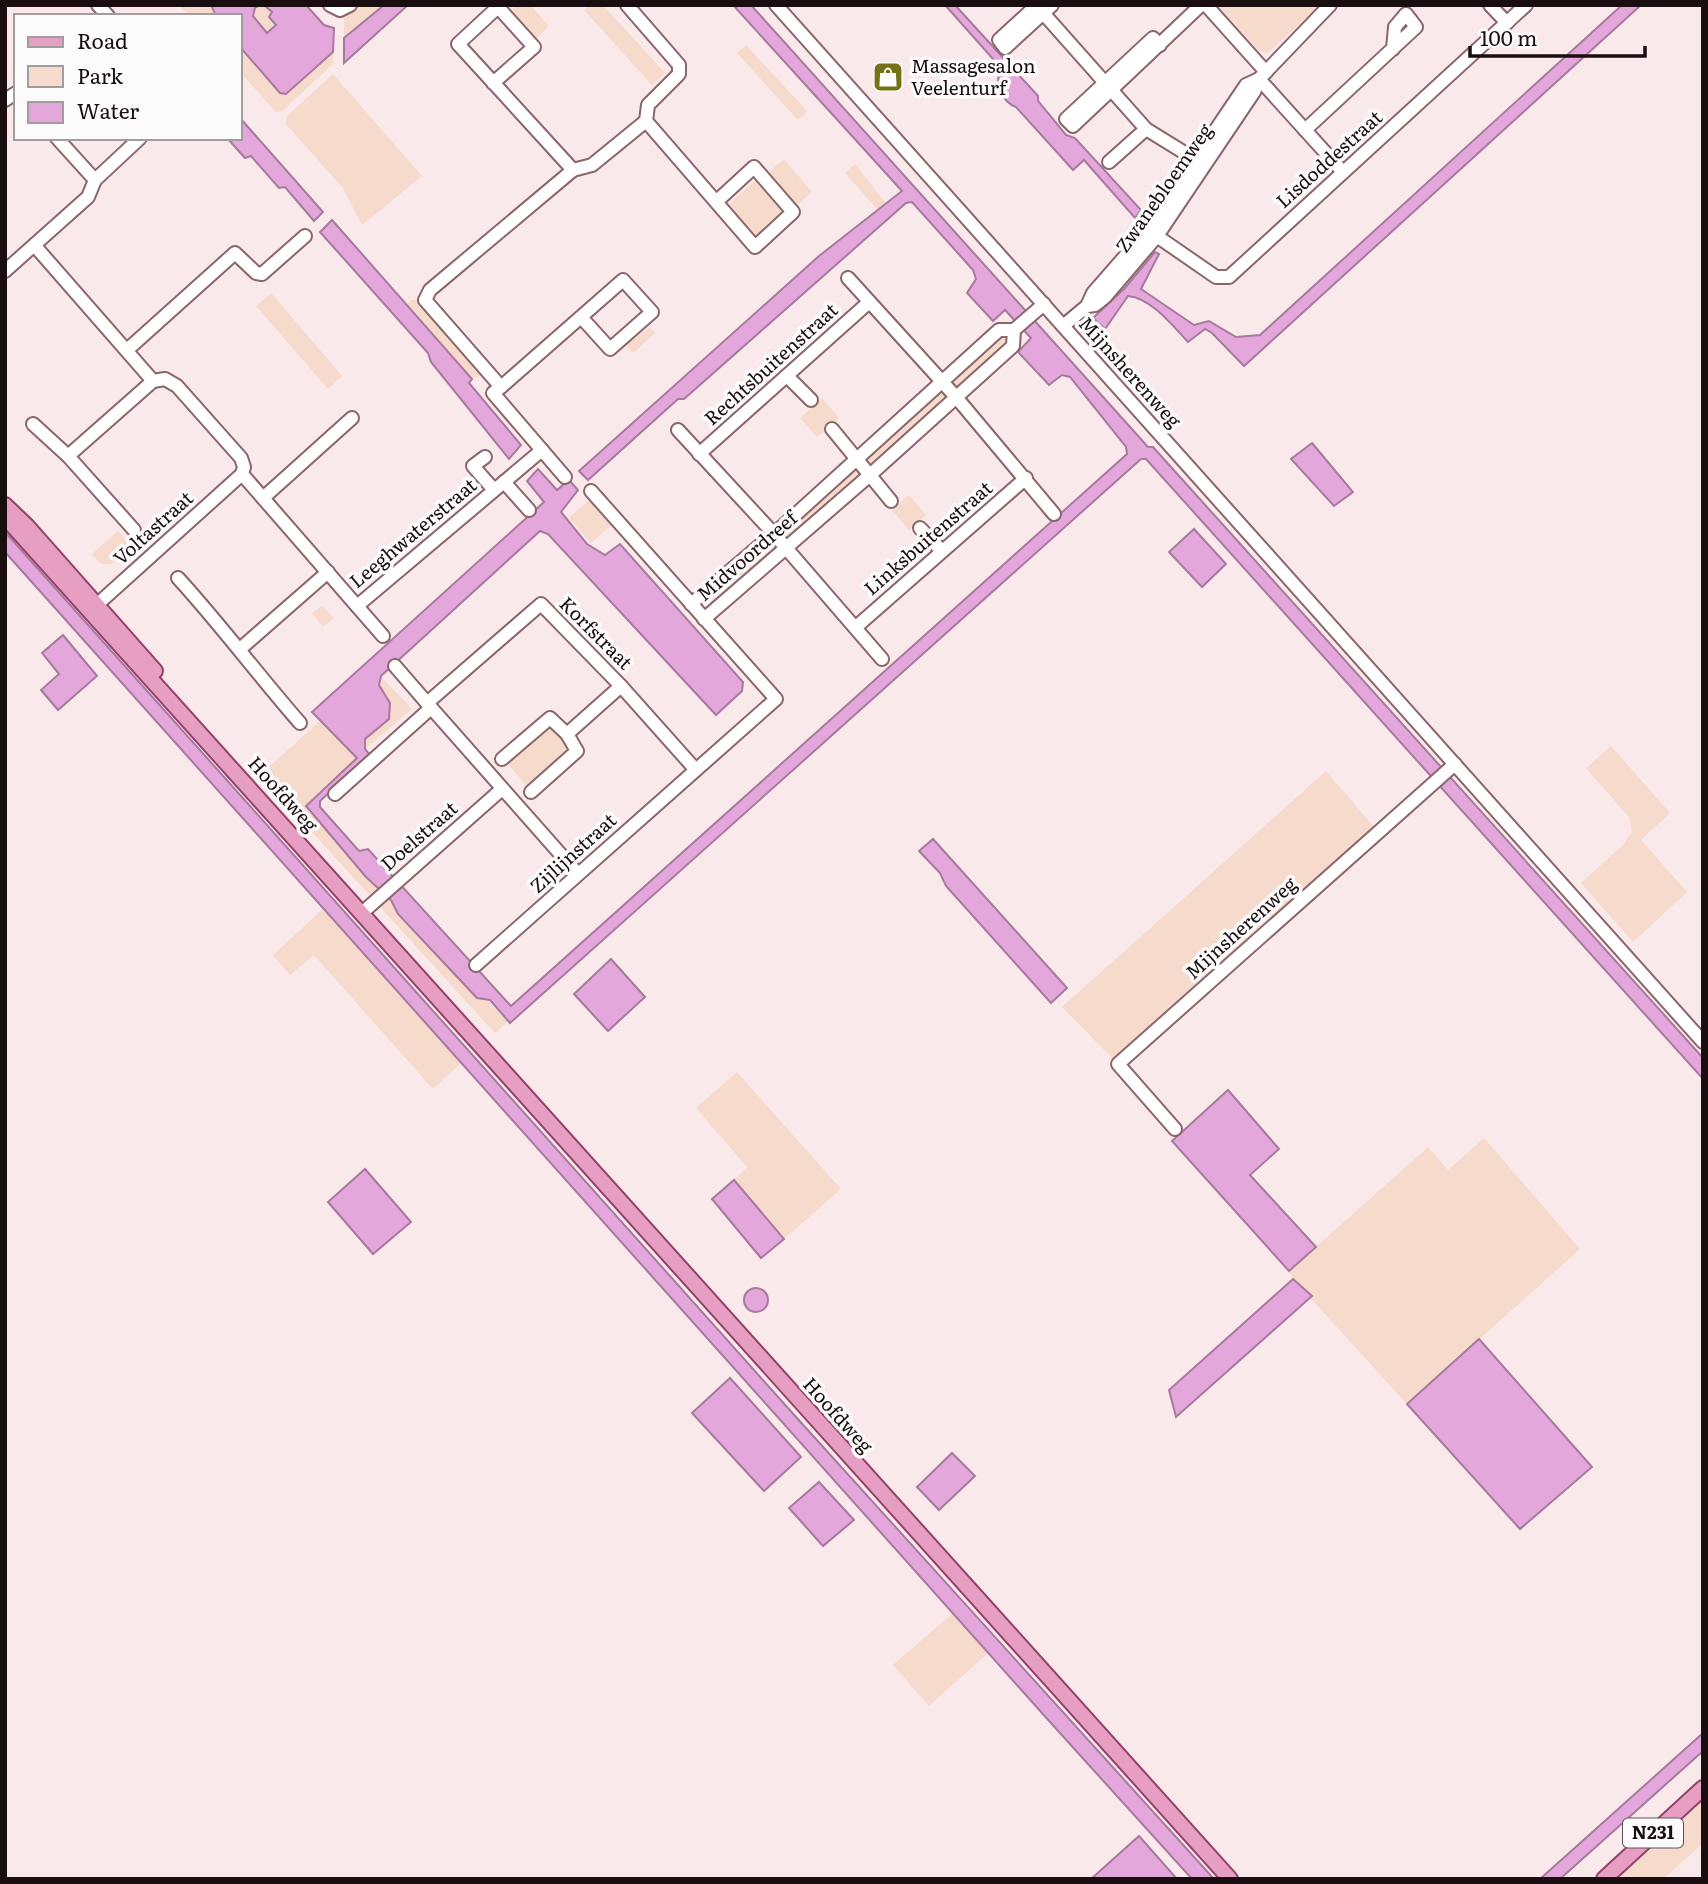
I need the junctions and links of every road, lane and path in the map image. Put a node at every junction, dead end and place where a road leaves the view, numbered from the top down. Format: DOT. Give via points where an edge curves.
graph roads {
  1 [pos="330,5"];
  2 [pos="350,5"];
  3 [pos="627,5"];
  4 [pos="776,5"];
  5 [pos="1203,5"];
  6 [pos="1330,5"];
  7 [pos="1490,5"];
  8 [pos="1527,5"];
  9 [pos="1041,7"];
  10 [pos="1507,23"];
  11 [pos="1392,49"];
  12 [pos="1262,76"];
  13 [pos="493,83"];
  14 [pos="1108,86"];
  15 [pos="646,121"];
  16 [pos="1146,129"];
  17 [pos="1306,130"];
  18 [pos="59,140"];
  19 [pos="138,140"];
  20 [pos="1109,162"];
  21 [pos="1200,162"];
  22 [pos="573,170"];
  23 [pos="1343,172"];
  24 [pos="95,180"];
  25 [pos="716,202"];
  26 [pos="1152,233"];
  27 [pos="306,236"];
  28 [pos="35,246"];
  29 [pos="5,271"];
  30 [pos="848,278"];
  31 [pos="868,303"];
  32 [pos="1040,308"];
  33 [pos="581,317"];
  34 [pos="1063,326"];
  35 [pos="1015,330"];
  36 [pos="127,350"];
  37 [pos="787,376"];
  38 [pos="941,381"];
  39 [pos="153,382"];
  40 [pos="501,387"];
  41 [pos="956,397"];
  42 [pos="811,400"];
  43 [pos="352,418"];
  44 [pos="33,424"];
  45 [pos="832,429"];
  46 [pos="678,430"];
  47 [pos="541,450"];
  48 [pos="699,454"];
  49 [pos="68,456"];
  50 [pos="485,457"];
  51 [pos="858,458"];
  52 [pos="242,474"];
  53 [pos="870,475"];
  54 [pos="565,477"];
  55 [pos="1026,478"];
  56 [pos="499,486"];
  57 [pos="591,491"];
  58 [pos="263,498"];
  59 [pos="891,500"];
  60 [pos="5,505"];
  61 [pos="529,510"];
  62 [pos="1054,514"];
  63 [pos="5,517"];
  64 [pos="920,528"];
  65 [pos="134,530"];
  66 [pos="774,534"];
  67 [pos="786,548"];
  68 [pos="942,551"];
  69 [pos="328,572"];
  70 [pos="178,578"];
  71 [pos="691,604"];
  72 [pos="357,606"];
  73 [pos="93,608"];
  74 [pos="704,619"];
  75 [pos="856,627"];
  76 [pos="383,636"];
  77 [pos="240,649"];
  78 [pos="881,659"];
  79 [pos="395,666"];
  80 [pos="621,686"];
  81 [pos="429,705"];
  82 [pos="300,723"];
  83 [pos="567,734"];
  84 [pos="502,759"];
  85 [pos="1451,768"];
  86 [pos="695,769"];
  87 [pos="502,789"];
  88 [pos="531,793"];
  89 [pos="335,794"];
  90 [pos="578,874"];
  91 [pos="363,912"];
  92 [pos="476,965"];
  93 [pos="1703,1042"];
  94 [pos="1175,1129"];
  95 [pos="1703,1788"];
  96 [pos="1230,1879"];
  97 [pos="1604,1879"];
  1 -- 2 [label="street" via="340,10"];
  3 -- 15 [label="street" via="679,65 679,74 648,105"];
  4 -- 32 [label="street, Mijnsherenweg"];
  5 -- 12 [label="street"];
  5 -- 14 [label="street"];
  6 -- 12 [label="street, Zwanebloemweg"];
  7 -- 10 [label="street"];
  8 -- 10 [label="street, Lisdoddestraat"];
  9 -- 14 [label="street"];
  10 -- 23 [label="street, Lisdoddestraat"];
  11 -- 17 [label="street"];
  12 -- 17 [label="street"];
  12 -- 21 [label="street, Zwanebloemweg" via="1246,85"];
  13 -- 13 [label="street" via="534,47 498,7 458,44"];
  13 -- 22 [label="street"];
  14 -- 16 [label="street"];
  15 -- 22 [label="street" via="592,164"];
  15 -- 25 [label="street"];
  16 -- 20 [label="street"];
  16 -- 21 [label="street"];
  17 -- 23 [label="street"];
  18 -- 24 [label="street"];
  19 -- 24 [label="street"];
  21 -- 26 [label="street, Zwanebloemweg"];
  22 -- 40 [label="street" via="439,282 425,300"];
  23 -- 26 [label="street, Lisdoddestraat" via="1229,277 1216,277"];
  24 -- 28 [label="street" via="88,197"];
  25 -- 25 [label="street" via="755,247 793,212 754,167"];
  26 -- 34 [label="street, Zwanebloemweg" via="1093,293 1087,306"];
  27 -- 36 [label="street" via="262,274 235,253"];
  28 -- 29 [label="street"];
  28 -- 36 [label="street"];
  30 -- 31 [label="street, Rechtsbuitenstraat"];
  31 -- 37 [label="street, Rechtsbuitenstraat"];
  31 -- 38 [label="street, Rechtsbuitenstraat"];
  32 -- 34 [label="street, Mijnsherenweg"];
  32 -- 35 [label="street, Midvoordreef"];
  33 -- 33 [label="street" via="623,280 652,312 610,349"];
  33 -- 40 [label="street"];
  34 -- 85 [label="street, Mijnsherenweg"];
  35 -- 38 [label="street, Midvoordreef" via="999,330"];
  35 -- 41 [label="street, Midvoordreef" via="1013,346"];
  36 -- 39 [label="street"];
  37 -- 42 [label="street"];
  37 -- 48 [label="street, Rechtsbuitenstraat"];
  38 -- 41 [label="street"];
  38 -- 51 [label="street, Midvoordreef"];
  39 -- 49 [label="street"];
  39 -- 52 [label="street, Leeghwaterstraat" via="165,379 177,386 241,458"];
  40 -- 47 [label="street" via="494,393"];
  41 -- 53 [label="street, Midvoordreef"];
  41 -- 55 [label="street"];
  43 -- 58 [label="street"];
  44 -- 49 [label="street"];
  45 -- 51 [label="street"];
  46 -- 48 [label="street, Rechtsbuitenstraat"];
  47 -- 54 [label="street"];
  47 -- 56 [label="street, Leeghwaterstraat"];
  48 -- 66 [label="street, Rechtsbuitenstraat"];
  49 -- 65 [label="street"];
  50 -- 56 [label="street, Leeghwaterstraat" via="474,466"];
  51 -- 53 [label="street"];
  51 -- 66 [label="street, Midvoordreef"];
  52 -- 58 [label="street, Leeghwaterstraat"];
  52 -- 73 [label="street, Voltastraat"];
  53 -- 59 [label="street"];
  53 -- 67 [label="street, Midvoordreef"];
  55 -- 62 [label="street"];
  55 -- 68 [label="street, Linksbuitenstraat"];
  56 -- 61 [label="street, Leeghwaterstraat"];
  56 -- 72 [label="street, Leeghwaterstraat"];
  57 -- 71 [label="street"];
  58 -- 69 [label="street, Leeghwaterstraat"];
  60 -- 73 [label="main road, Hoofdweg"];
  63 -- 73 [label="main road, Hoofdweg"];
  64 -- 68 [label="street"];
  66 -- 67 [label="street, Rechtsbuitenstraat"];
  66 -- 71 [label="street, Midvoordreef"];
  67 -- 74 [label="street, Midvoordreef"];
  67 -- 75 [label="street"];
  68 -- 75 [label="street, Linksbuitenstraat"];
  69 -- 72 [label="street, Leeghwaterstraat"];
  69 -- 77 [label="street"];
  70 -- 77 [label="street"];
  71 -- 74 [label="street, Midvoordreef"];
  72 -- 76 [label="street, Leeghwaterstraat"];
  73 -- 91 [label="main road, Hoofdweg"];
  74 -- 86 [label="street, Zijlijnstraat" via="776,699"];
  75 -- 78 [label="street"];
  77 -- 82 [label="street" via="250,667"];
  79 -- 81 [label="street"];
  80 -- 81 [label="street, Korfstraat" via="541,604"];
  80 -- 83 [label="street"];
  80 -- 86 [label="street, Korfstraat"];
  81 -- 87 [label="street"];
  81 -- 89 [label="street, Korfstraat"];
  83 -- 84 [label="street" via="550,718"];
  83 -- 88 [label="street" via="577,751"];
  85 -- 93 [label="street, Mijnsherenweg"];
  85 -- 94 [label="street, Mijnsherenweg" via="1118,1064"];
  86 -- 90 [label="street, Zijlijnstraat"];
  87 -- 90 [label="street"];
  87 -- 91 [label="street, Doelstraat"];
  90 -- 92 [label="street, Zijlijnstraat"];
  91 -- 96 [label="main road, Hoofdweg"];
  95 -- 97 [label="main road, N231"];
}
